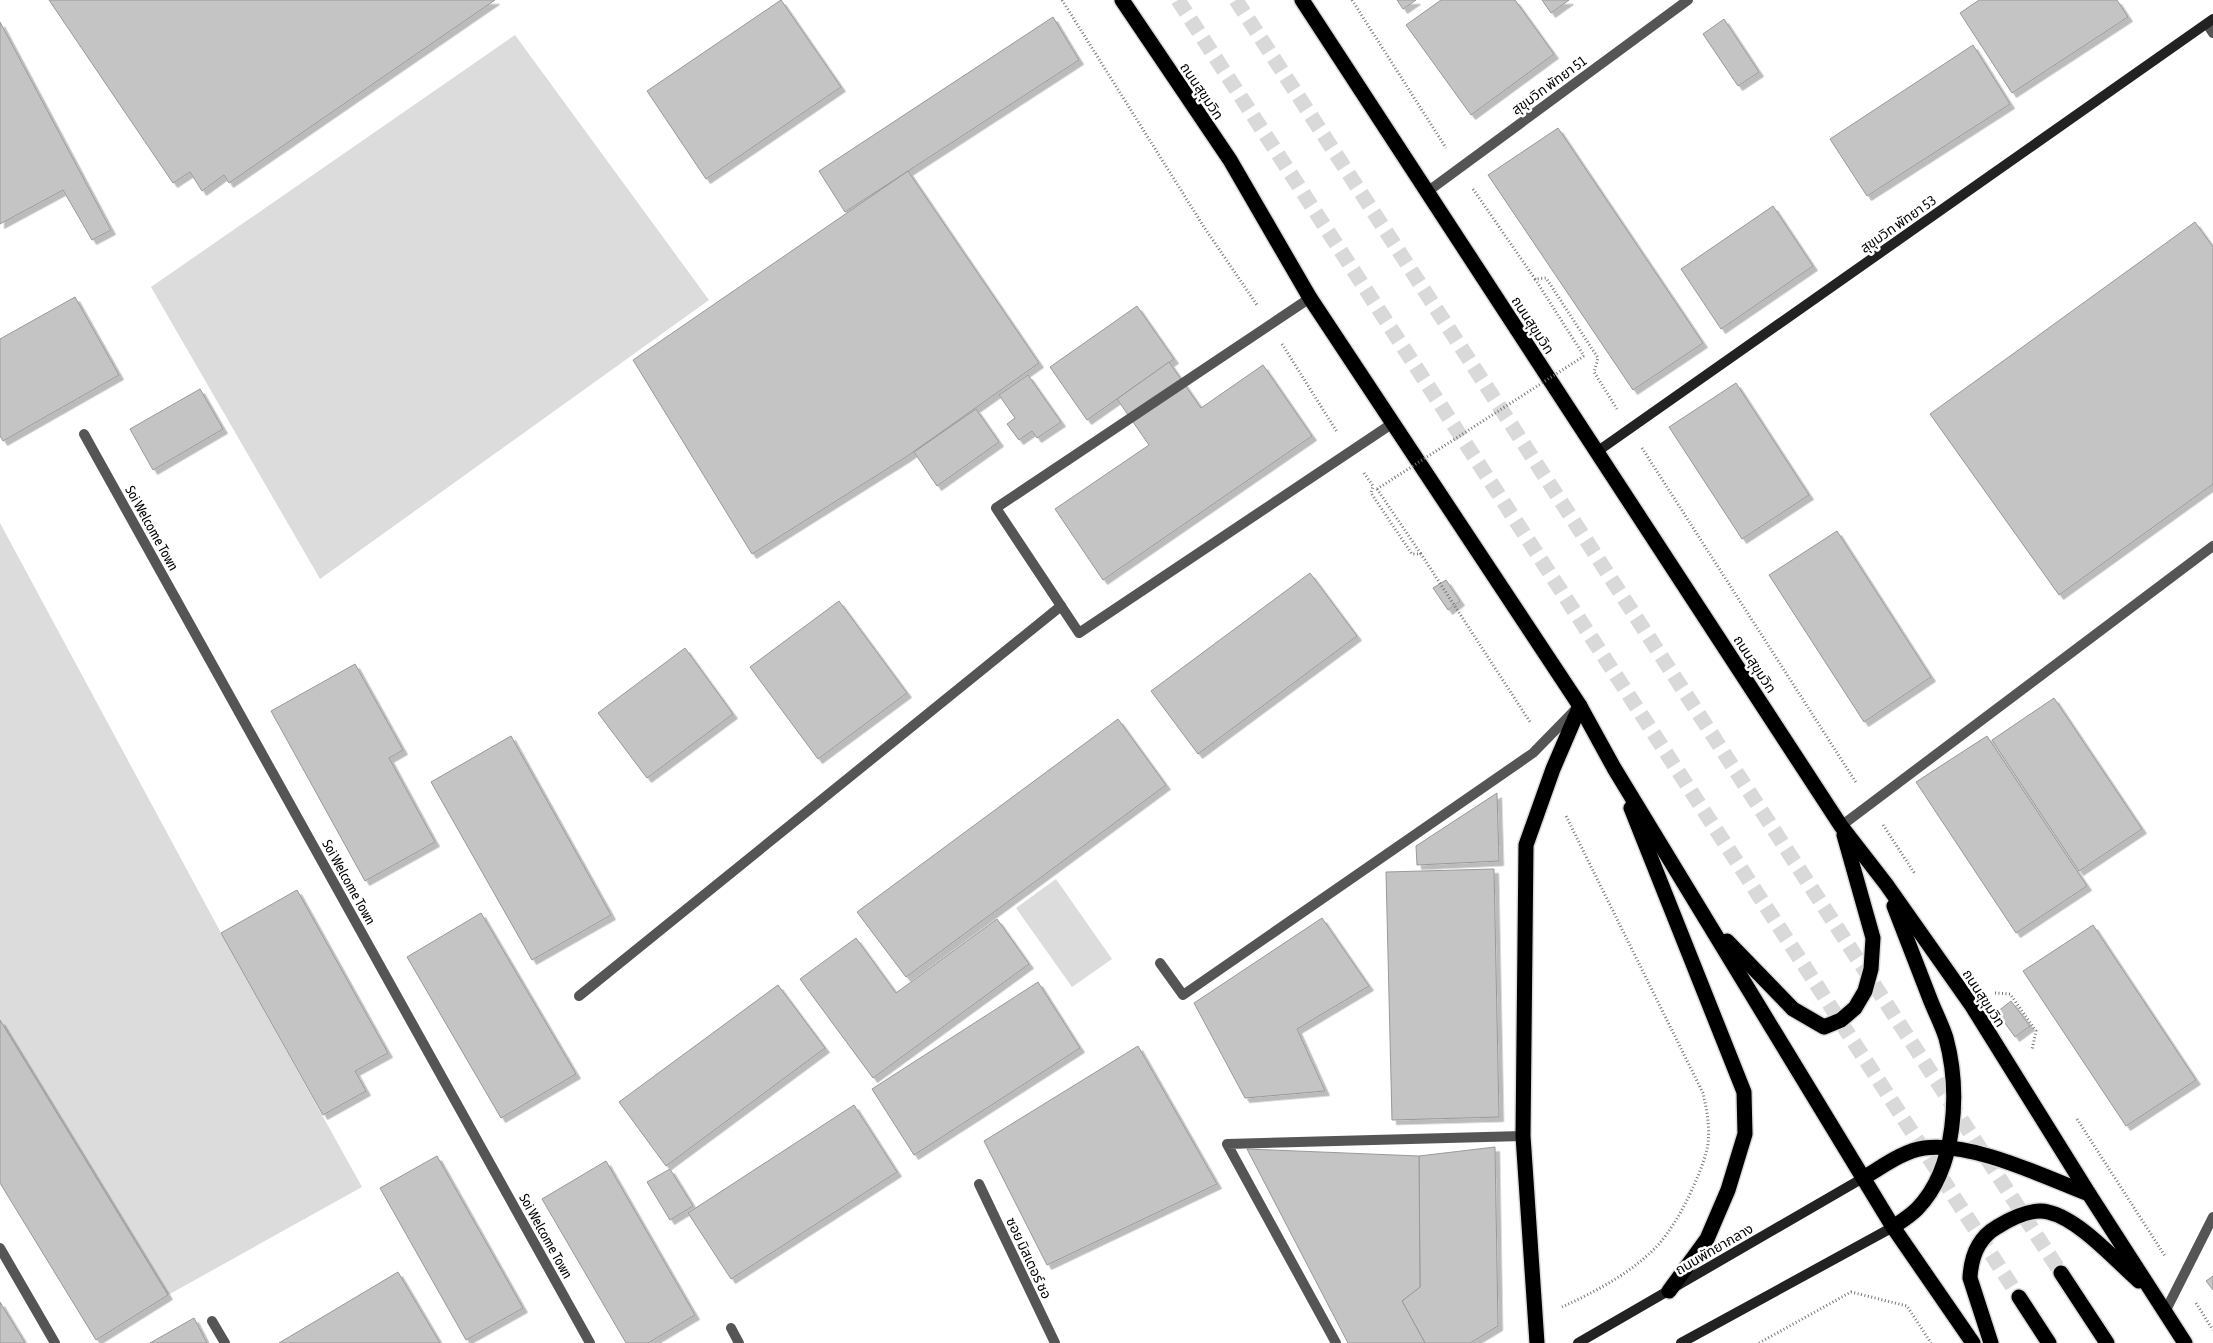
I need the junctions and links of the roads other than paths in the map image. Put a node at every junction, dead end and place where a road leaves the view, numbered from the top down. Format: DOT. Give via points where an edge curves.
graph roads {
  1 [pos="1122,0"];
  2 [pos="1302,0"];
  3 [pos="1688,0"];
  4 [pos="2210,21"];
  5 [pos="2213,33"];
  6 [pos="1427,192"];
  7 [pos="1310,298"];
  8 [pos="1393,423"];
  9 [pos="84,434"];
  10 [pos="1598,452"];
  11 [pos="2213,546"];
  12 [pos="1061,606"];
  13 [pos="1580,706"];
  14 [pos="1614,768"];
  15 [pos="1841,826"];
  16 [pos="1886,884"];
  17 [pos="1709,922"];
  18 [pos="1160,963"];
  19 [pos="579,996"];
  20 [pos="1522,1136"];
  21 [pos="1948,1148"];
  22 [pos="1863,1178"];
  23 [pos="979,1184"];
  24 [pos="2089,1194"];
  25 [pos="2213,1217"];
  26 [pos="1893,1226"];
  27 [pos="0,1248"];
  28 [pos="2061,1273"];
  29 [pos="1669,1290"];
  30 [pos="2153,1293"];
  31 [pos="2019,1297"];
  32 [pos="2165,1312"];
  33 [pos="212,1321"];
  34 [pos="731,1328"];
  35 [pos="55,1343"];
  36 [pos="225,1343"];
  37 [pos="590,1343"];
  38 [pos="739,1343"];
  39 [pos="1055,1343"];
  40 [pos="1336,1343"];
  41 [pos="1537,1343"];
  42 [pos="1578,1343"];
  43 [pos="1681,1343"];
  44 [pos="1973,1343"];
  45 [pos="1991,1343"];
  46 [pos="2049,1343"];
  47 [pos="2107,1343"];
  48 [pos="2185,1343"];
  1 -- 7 [label="highway, ถนนสุขุมวิท" via="1230,160"];
  2 -- 6 [label="highway, ถนนสุขุมวิท"];
  3 -- 6 [label="street, สุขุมวิท พัทยา 51"];
  4 -- 5 [label="street"];
  4 -- 10 [label="street, สุขุมวิท พัทยา 53"];
  6 -- 10 [label="highway, ถนนสุขุมวิท"];
  7 -- 8 [label="highway, ถนนสุขุมวิท"];
  7 -- 12 [label="street" via="996,508"];
  8 -- 12 [label="street" via="1079,633"];
  8 -- 13 [label="highway, ถนนสุขุมวิท"];
  9 -- 37 [label="street, Soi Welcome Town"];
  10 -- 15 [label="highway, ถนนสุขุมวิท"];
  11 -- 15 [label="street"];
  12 -- 19 [label="street"];
  13 -- 14 [label="highway, ถนนสุขุมวิท"];
  13 -- 18 [label="street" via="1533,753 1183,995"];
  13 -- 20 [label="highway" via="1526,845"];
  14 -- 17 [label="highway, ถนนสุขุมวิท"];
  14 -- 29 [label="highway" via="1744,1092 1745,1134 1728,1190 1707,1239"];
  15 -- 16 [label="highway, ถนนสุขุมวิท"];
  15 -- 17 [label="highway" via="1873,938 1871,969 1865,991 1855,1008 1841,1020 1824,1027 1792,1009"];
  16 -- 21 [label="highway" via="1946,1038 1954,1103"];
  16 -- 24 [label="highway, ถนนสุขุมวิท" via="1972,1006"];
  17 -- 22 [label="highway, ถนนสุขุมวิท"];
  20 -- 40 [label="street" via="1226,1144"];
  20 -- 41 [label="highway"];
  21 -- 22 [label="highway" via="1913,1151"];
  21 -- 24 [label="highway" via="2006,1163"];
  21 -- 26 [label="highway" via="1944,1165 1929,1194 1910,1216"];
  22 -- 26 [label="highway, ถนนสุขุมวิท"];
  22 -- 29 [label="street, ถนนพัทยากลาง"];
  23 -- 39 [label="street, ซอย มิสเตอร์ ชอ"];
  24 -- 30 [label="highway, ถนนสุขุมวิท"];
  25 -- 32 [label="street"];
  26 -- 43 [label="street"];
  26 -- 44 [label="highway, ถนนสุขุมวิท"];
  27 -- 35 [label="street"];
  28 -- 47 [label="highway"];
  29 -- 42 [label="street, ถนนพัทยากลาง"];
  30 -- 32 [label="highway, ถนนสุขุมวิท"];
  30 -- 45 [label="highway" via="2072,1221 2046,1211 2007,1220 1988,1233 1975,1250 1970,1278"];
  31 -- 46 [label="highway"];
  32 -- 48 [label="highway, ถนนสุขุมวิท"];
  33 -- 36 [label="street"];
  34 -- 38 [label="street"];
}
